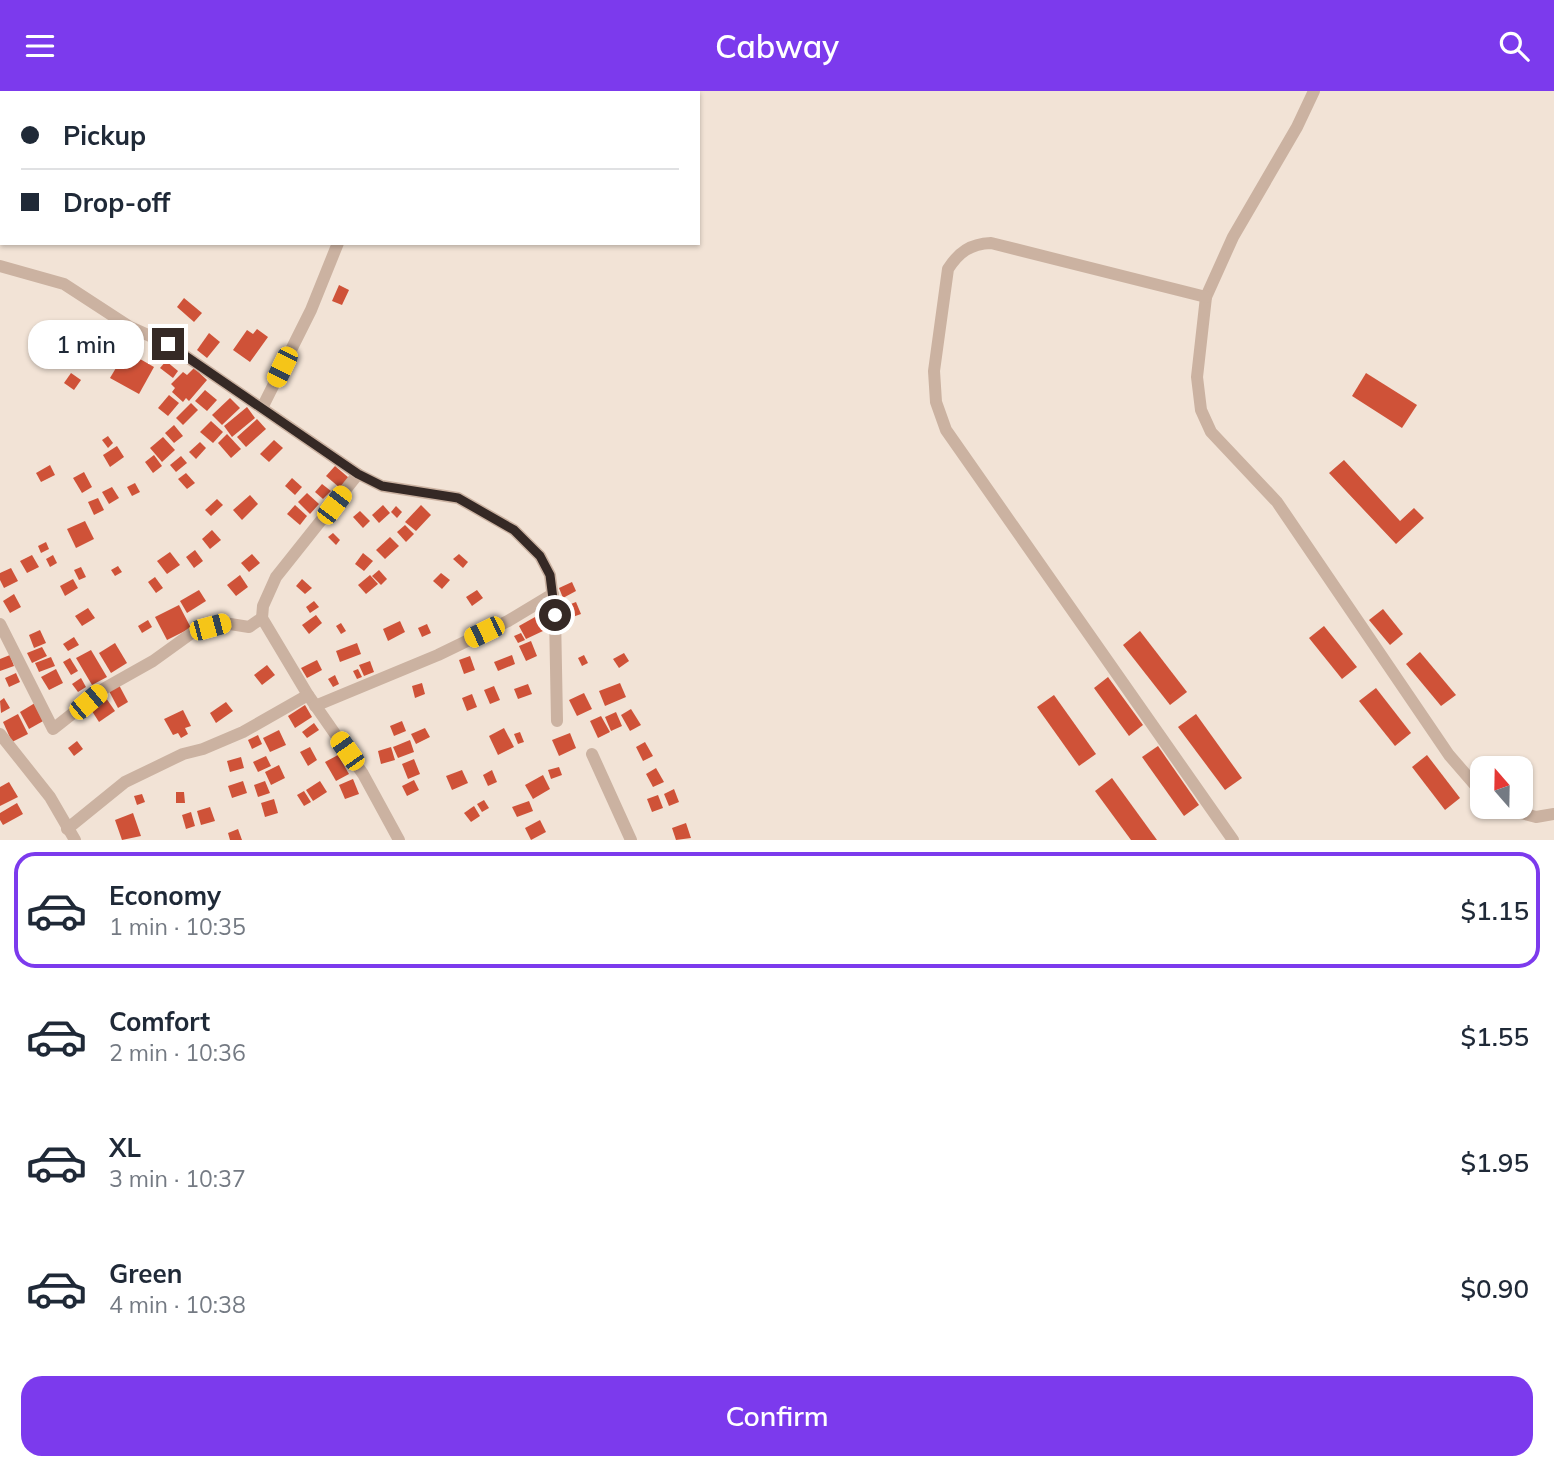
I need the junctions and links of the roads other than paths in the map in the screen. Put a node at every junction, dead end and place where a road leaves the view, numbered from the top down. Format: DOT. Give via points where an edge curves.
graph roads {
  1 [pos="1314,91"];
  2 [pos="337,245"];
  3 [pos="0,266"];
  4 [pos="1206,297"];
  5 [pos="262,408"];
  6 [pos="358,474"];
  7 [pos="553,594"];
  8 [pos="262,618"];
  9 [pos="0,624"];
  10 [pos="312,700"];
  11 [pos="557,721"];
  12 [pos="0,734"];
  13 [pos="592,754"];
  14 [pos="1470,779"];
  15 [pos="1554,814"];
  16 [pos="1533,816"];
  17 [pos="66,829"];
  18 [pos="75,840"];
  19 [pos="399,840"];
  20 [pos="631,840"];
  21 [pos="1233,840"];
  1 -- 4 [label="street" via="1233,237"];
  2 -- 5 [label="street"];
  3 -- 5 [label="street" via="64,284 130,327 168,344"];
  4 -- 14 [label="street" via="1196,377 1201,410 1211,432 1277,502"];
  4 -- 21 [label="street" via="991,243 975,244 957,255 948,269 934,371 936,401 946,430"];
  5 -- 6 [label="street"];
  6 -- 7 [label="street" via="382,486 458,498 514,530 540,556"];
  6 -- 8 [label="street" via="276,577 262,606"];
  7 -- 10 [label="street" via="438,655"];
  7 -- 11 [label="street"];
  8 -- 9 [label="street" via="249,627 224,623 196,630 105,688 53,729"];
  8 -- 10 [label="street"];
  10 -- 17 [label="street" via="125,782"];
  10 -- 19 [label="street" via="363,774"];
  12 -- 17 [label="street" via="50,797"];
  13 -- 20 [label="street"];
  15 -- 16 [label="street"];
  17 -- 18 [label="street"];
}
